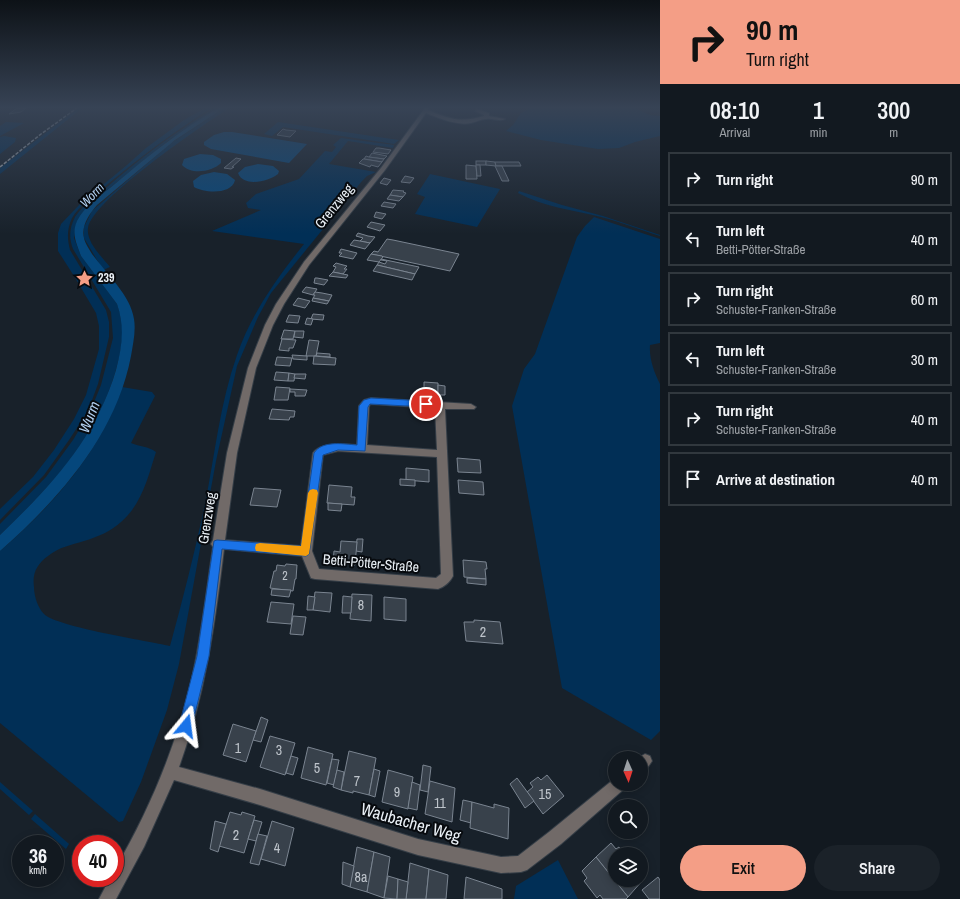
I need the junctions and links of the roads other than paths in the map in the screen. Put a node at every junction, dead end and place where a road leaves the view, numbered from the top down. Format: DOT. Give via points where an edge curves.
graph roads {
  1 [pos="396,150"];
  2 [pos="440,405"];
  3 [pos="471,407"];
  4 [pos="362,448"];
  5 [pos="442,454"];
  6 [pos="217,544"];
  7 [pos="306,551"];
  8 [pos="171,772"];
  9 [pos="611,791"];
  10 [pos="107,899"];
  1 -- 6 [label="street, Grenzweg" via="303,268 281,300 266,329 247,386 232,453"];
  2 -- 3 [label="street"];
  2 -- 4 [label="street" via="367,402 364,406"];
  2 -- 5 [label="street"];
  4 -- 5 [label="street"];
  4 -- 7 [label="street, Betti-Pötter-Straße" via="338,446 318,453"];
  5 -- 7 [label="street, Betti-Pötter-Straße" via="447,576 438,584 315,574"];
  6 -- 7 [label="street"];
  6 -- 8 [label="street, Grenzweg" via="203,656 190,712"];
  8 -- 9 [label="street, Waubacher Weg" via="418,847 501,865 521,864"];
  8 -- 10 [label="street, Grenzweg" via="132,857"];
}
